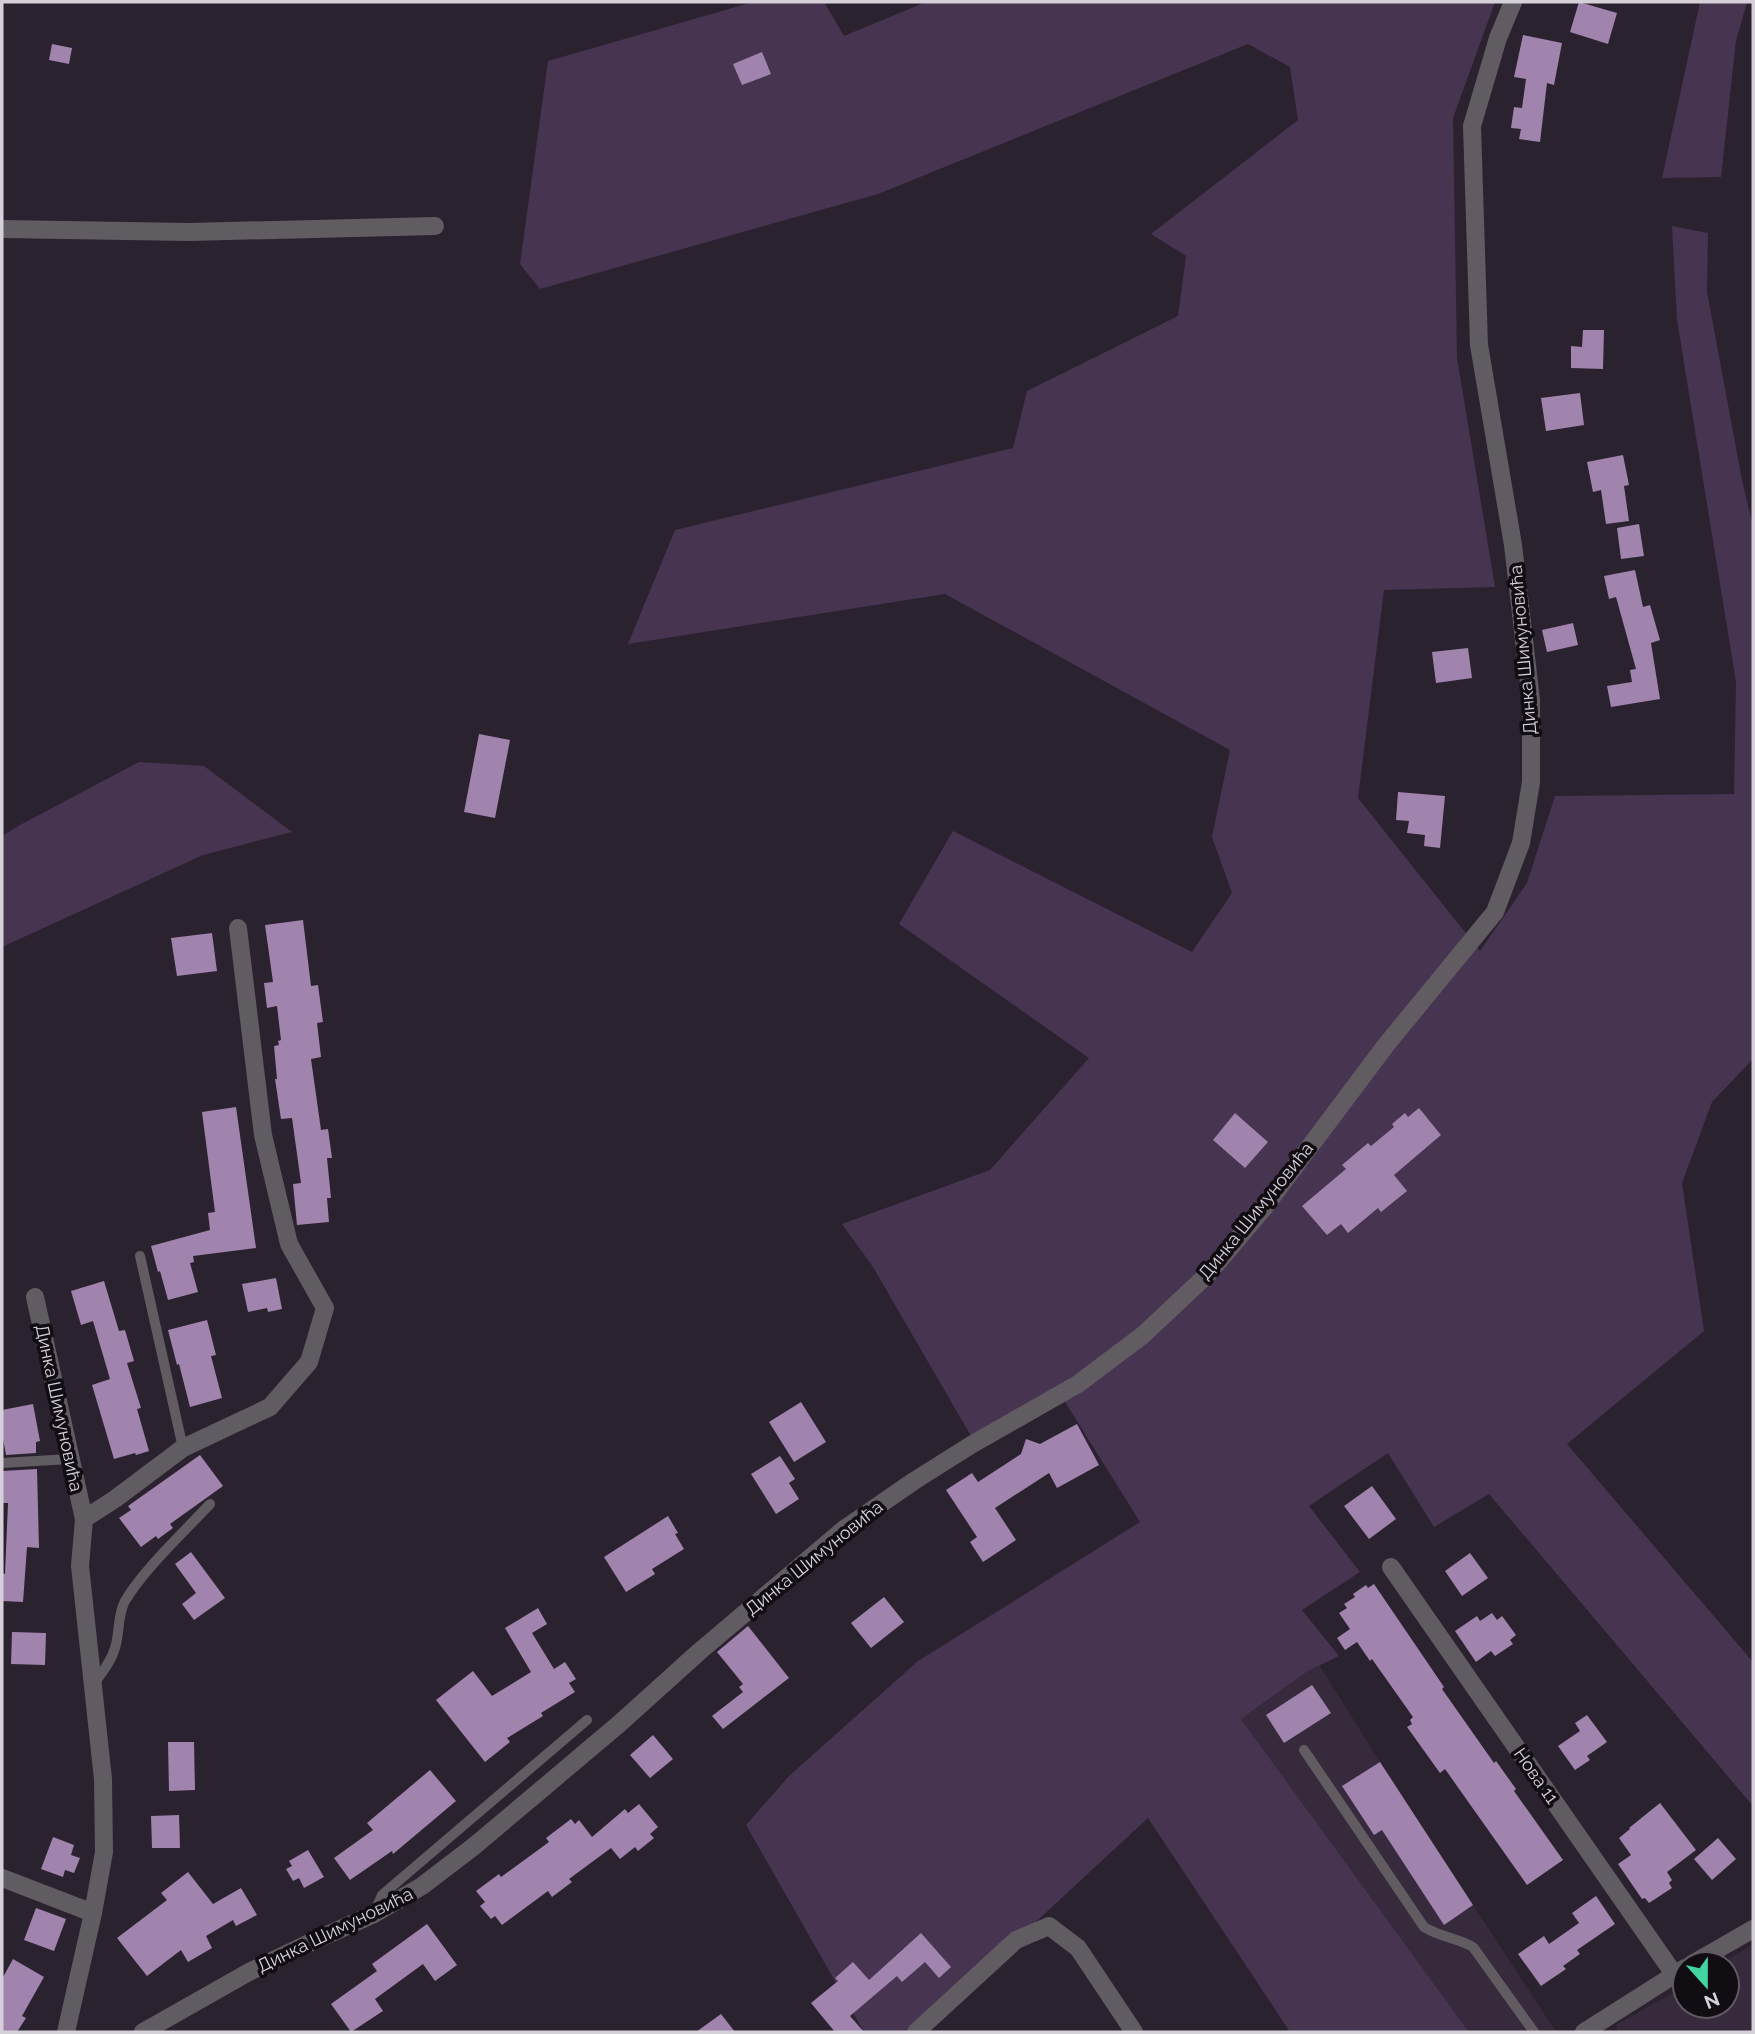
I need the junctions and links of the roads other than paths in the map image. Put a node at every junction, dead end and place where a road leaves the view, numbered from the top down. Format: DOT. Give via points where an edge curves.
graph roads {
  1 [pos="1513,2"];
  2 [pos="435,226"];
  3 [pos="2,229"];
  4 [pos="238,928"];
  5 [pos="140,1256"];
  6 [pos="35,1297"];
  7 [pos="183,1448"];
  8 [pos="70,1459"];
  9 [pos="2,1463"];
  10 [pos="210,1504"];
  11 [pos="84,1519"];
  12 [pos="1391,1567"];
  13 [pos="93,1685"];
  14 [pos="587,1720"];
  15 [pos="1304,1750"];
  16 [pos="2,1878"];
  17 [pos="93,1913"];
  18 [pos="374,1914"];
  19 [pos="1753,1929"];
  20 [pos="1716,1950"];
  21 [pos="1671,1958"];
  22 [pos="1671,1977"];
  23 [pos="66,2032"];
  24 [pos="143,2032"];
  25 [pos="916,2032"];
  26 [pos="1135,2032"];
  27 [pos="1534,2032"];
  28 [pos="1584,2032"];
  1 -- 18 [label="street, Динка Шимуновића" via="1472,126 1479,345 1513,544 1531,700 1531,782 1521,843 1495,912 1386,1045 1263,1209 1208,1274 1143,1335 1078,1384 971,1445 843,1530 473,1847 422,1886"];
  2 -- 3 [label="street" via="189,232"];
  4 -- 7 [label="street, Динка Шимуновића" via="262,1135 289,1244 325,1308 309,1363 270,1407"];
  5 -- 7 [label="lane"];
  6 -- 8 [label="street, Динка Шимуновића"];
  7 -- 11 [label="street, Динка Шимуновића"];
  8 -- 9 [label="lane"];
  8 -- 11 [label="street, Динка Шимуновића"];
  10 -- 13 [label="lane" via="124,1604 112,1658"];
  11 -- 13 [label="street, Динка Шимуновића" via="80,1566"];
  12 -- 21 [label="street, Нова 11"];
  13 -- 17 [label="street, Динка Шимуновића" via="103,1779 104,1852"];
  14 -- 18 [label="lane" via="382,1895"];
  15 -- 27 [label="lane" via="1424,1927 1473,1947"];
  16 -- 17 [label="street"];
  17 -- 23 [label="street, Динка Шимуновића"];
  18 -- 24 [label="street, Динка Шимуновића" via="249,1972"];
  19 -- 20 [label="street"];
  22 -- 28 [label="street"];
  25 -- 26 [label="street" via="1016,1940 1049,1926 1078,1948"];
}
